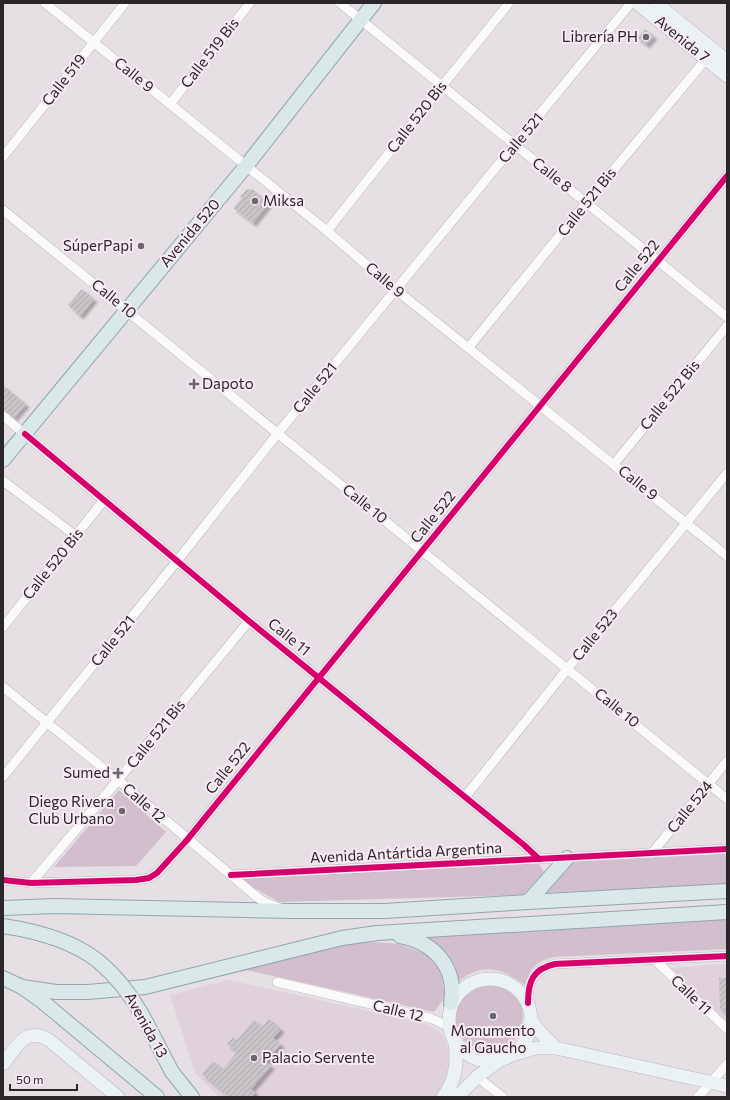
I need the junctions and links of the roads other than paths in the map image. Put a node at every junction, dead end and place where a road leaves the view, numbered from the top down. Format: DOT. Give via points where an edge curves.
graph roads {
  1 [pos="45,3"];
  2 [pos="125,3"];
  3 [pos="250,3"];
  4 [pos="340,3"];
  5 [pos="374,3"];
  6 [pos="510,3"];
  7 [pos="632,3"];
  8 [pos="637,3"];
  9 [pos="656,3"];
  10 [pos="360,20"];
  11 [pos="93,43"];
  12 [pos="706,59"];
  13 [pos="727,61"];
  14 [pos="727,76"];
  15 [pos="442,86"];
  16 [pos="170,104"];
  17 [pos="515,145"];
  18 [pos="3,156"];
  19 [pos="246,166"];
  20 [pos="727,176"];
  21 [pos="586,203"];
  22 [pos="3,210"];
  23 [pos="327,231"];
  24 [pos="658,261"];
  25 [pos="395,289"];
  26 [pos="127,310"];
  27 [pos="727,317"];
  28 [pos="727,326"];
  29 [pos="469,347"];
  30 [pos="540,406"];
  31 [pos="3,416"];
  32 [pos="278,433"];
  33 [pos="25,434"];
  34 [pos="3,460"];
  35 [pos="614,464"];
  36 [pos="727,473"];
  37 [pos="3,481"];
  38 [pos="104,500"];
  39 [pos="686,523"];
  40 [pos="76,536"];
  41 [pos="422,551"];
  42 [pos="727,556"];
  43 [pos="177,561"];
  44 [pos="249,621"];
  45 [pos="3,627"];
  46 [pos="568,668"];
  47 [pos="319,678"];
  48 [pos="3,687"];
  49 [pos="47,723"];
  50 [pos="727,761"];
  51 [pos="3,777"];
  52 [pos="118,780"];
  53 [pos="709,784"];
  54 [pos="465,798"];
  55 [pos="727,799"];
  56 [pos="187,840"];
  57 [pos="727,849"];
  58 [pos="652,853"];
  59 [pos="567,858"];
  60 [pos="539,859"];
  61 [pos="231,875"];
  62 [pos="3,880"];
  63 [pos="31,883"];
  64 [pos="727,891"];
  65 [pos="528,902"];
  66 [pos="3,908"];
  67 [pos="290,911"];
  68 [pos="727,912"];
  69 [pos="3,926"];
  70 [pos="377,933"];
  71 [pos="727,956"];
  72 [pos="655,960"];
  73 [pos="3,978"];
  74 [pos="277,982"];
  75 [pos="22,987"];
  76 [pos="451,1003"];
  77 [pos="528,1003"];
  78 [pos="531,1020"];
  79 [pos="448,1026"];
  80 [pos="727,1030"];
  81 [pos="455,1043"];
  82 [pos="556,1048"];
  83 [pos="513,1054"];
  84 [pos="500,1060"];
  85 [pos="3,1064"];
  86 [pos="727,1064"];
  87 [pos="477,1077"];
  88 [pos="710,1083"];
  89 [pos="727,1086"];
  90 [pos="118,1097"];
  91 [pos="157,1097"];
  92 [pos="192,1097"];
  93 [pos="443,1097"];
  94 [pos="457,1097"];
  95 [pos="503,1097"];
  96 [pos="698,1097"];
  1 -- 11 [label="street, Calle 9"];
  2 -- 11 [label="street, Calle 519"];
  3 -- 16 [label="street, Calle 519 Bis"];
  4 -- 10 [label="street, Calle 8"];
  5 -- 10 [label="main road, Avenida 520"];
  6 -- 15 [label="street, Calle 520 Bis"];
  7 -- 17 [label="street, Calle 521"];
  8 -- 12 [label="street, Avenida 7"];
  9 -- 13 [label="street, Avenida 7"];
  10 -- 15 [label="street, Calle 8"];
  10 -- 19 [label="main road, Avenida 520"];
  11 -- 16 [label="street, Calle 9"];
  11 -- 18 [label="street, Calle 519"];
  12 -- 14 [label="street, Avenida 7"];
  12 -- 21 [label="street, Calle 521 Bis"];
  15 -- 17 [label="street, Calle 8"];
  15 -- 23 [label="street, Calle 520 Bis"];
  16 -- 19 [label="street, Calle 9"];
  17 -- 21 [label="street, Calle 8"];
  17 -- 25 [label="street, Calle 521"];
  19 -- 23 [label="street, Calle 9"];
  19 -- 26 [label="main road, Avenida 520"];
  20 -- 24 [label="street, Calle 522"];
  21 -- 24 [label="street, Calle 8"];
  21 -- 29 [label="street, Calle 521 Bis"];
  22 -- 26 [label="street, Calle 10"];
  23 -- 25 [label="street, Calle 9"];
  24 -- 27 [label="street, Calle 8"];
  24 -- 30 [label="street, Calle 522"];
  25 -- 29 [label="street, Calle 9"];
  25 -- 32 [label="street, Calle 521"];
  26 -- 32 [label="street, Calle 10"];
  26 -- 33 [label="main road, Avenida 520"];
  28 -- 35 [label="street, Calle 522 Bis"];
  29 -- 30 [label="street, Calle 9"];
  30 -- 35 [label="street, Calle 9"];
  30 -- 41 [label="street, Calle 522"];
  31 -- 33 [label="street, Calle 11"];
  32 -- 41 [label="street, Calle 10"];
  32 -- 43 [label="street, Calle 521"];
  33 -- 34 [label="main road, Avenida 520"];
  33 -- 38 [label="street, Calle 11"];
  35 -- 39 [label="street, Calle 9"];
  36 -- 39 [label="street, Calle 523"];
  37 -- 40 [label="street"];
  38 -- 40 [label="street, Calle 520 Bis"];
  38 -- 43 [label="street, Calle 11"];
  39 -- 42 [label="street, Calle 9"];
  39 -- 46 [label="street, Calle 523"];
  40 -- 45 [label="street, Calle 520 Bis"];
  41 -- 46 [label="street, Calle 10"];
  41 -- 47 [label="street, Calle 522"];
  43 -- 44 [label="street, Calle 11"];
  43 -- 49 [label="street, Calle 521"];
  44 -- 47 [label="street, Calle 11"];
  44 -- 52 [label="street, Calle 521 Bis"];
  46 -- 53 [label="street, Calle 10"];
  46 -- 54 [label="street, Calle 523"];
  47 -- 54 [label="street, Calle 11"];
  47 -- 56 [label="street, Calle 522"];
  48 -- 49 [label="street, Calle 12"];
  49 -- 51 [label="street, Calle 521"];
  49 -- 52 [label="street, Calle 12"];
  50 -- 53 [label="street, Calle 524"];
  52 -- 56 [label="street, Calle 12"];
  52 -- 63 [label="street, Calle 521 Bis"];
  53 -- 55 [label="street, Calle 10"];
  53 -- 58 [label="street, Calle 524"];
  54 -- 60 [label="street, Calle 11"];
  56 -- 61 [label="street, Calle 12"];
  56 -- 63 [label="street, Calle 522" via="157,873 149,878"];
  57 -- 58 [label="street, Avenida Antártida Argentina"];
  58 -- 59 [label="street, Avenida Antártida Argentina"];
  59 -- 60 [label="street, Avenida Antártida Argentina"];
  59 -- 65 [label="main road"];
  60 -- 61 [label="street, Avenida Antártida Argentina"];
  61 -- 67 [label="street, Calle 12" via="266,903"];
  62 -- 63 [label="street"];
  64 -- 65 [label="main road"];
  65 -- 67 [label="main road" via="385,911"];
  66 -- 67 [label="main road" via="54,906"];
  68 -- 70 [label="main road"];
  69 -- 92 [label="main road, Avenida 13, bridge" via="56,939 75,947 111,972 129,992 172,1072"];
  70 -- 75 [label="main road" via="342,938 145,987 56,992"];
  70 -- 76 [label="main road" via="412,938 428,946 438,955 452,984"];
  71 -- 72 [label="street"];
  72 -- 77 [label="street" via="545,966 531,981"];
  72 -- 80 [label="street, Calle 11"];
  73 -- 75 [label="main road"];
  74 -- 79 [label="street, Calle 12" via="430,1018"];
  75 -- 91 [label="main road" via="44,1002"];
  76 -- 77 [label="street" via="460,990 469,984 489,978 505,981 518,990"];
  76 -- 79 [label="street"];
  77 -- 78 [label="street"];
  78 -- 82 [label="street"];
  78 -- 83 [label="street" via="529,1034 523,1045"];
  79 -- 81 [label="street"];
  81 -- 84 [label="street" via="475,1059"];
  81 -- 93 [label="street" via="456,1070 449,1090"];
  82 -- 83 [label="street" via="536,1048"];
  82 -- 88 [label="street"];
  83 -- 84 [label="street"];
  84 -- 87 [label="street"];
  85 -- 90 [label="street" via="26,1036 42,1036"];
  86 -- 88 [label="street"];
  87 -- 94 [label="street"];
  87 -- 95 [label="street"];
  88 -- 89 [label="street"];
  88 -- 96 [label="street"];
}
